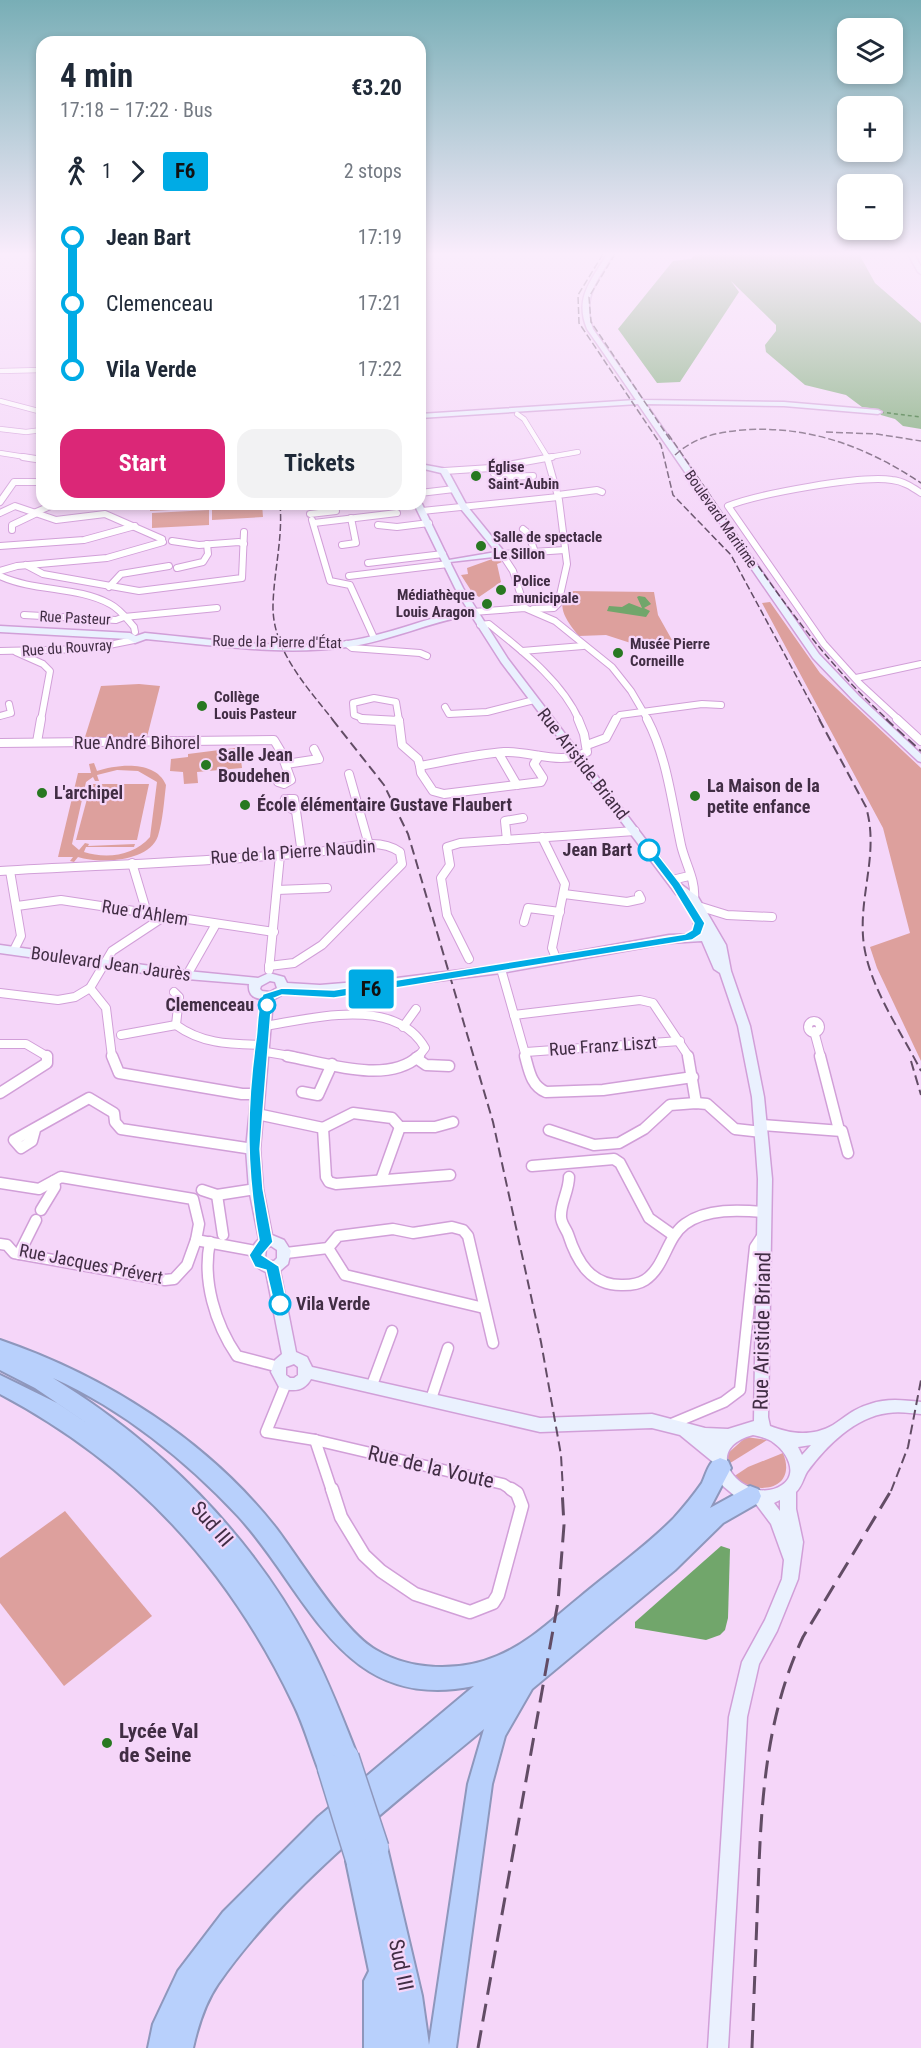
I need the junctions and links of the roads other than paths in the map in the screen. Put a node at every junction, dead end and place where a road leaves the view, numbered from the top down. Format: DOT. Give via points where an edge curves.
graph roads {
  1 [pos="604,350"];
  2 [pos="36,370"];
  3 [pos="0,371"];
  4 [pos="0,400"];
  5 [pos="641,403"];
  6 [pos="36,410"];
  7 [pos="878,411"];
  8 [pos="517,414"];
  9 [pos="426,416"];
  10 [pos="0,429"];
  11 [pos="36,431"];
  12 [pos="578,452"];
  13 [pos="0,453"];
  14 [pos="36,458"];
  15 [pos="548,458"];
  16 [pos="426,465"];
  17 [pos="491,468"];
  18 [pos="444,471"];
  19 [pos="533,476"];
  20 [pos="36,482"];
  21 [pos="454,489"];
  22 [pos="426,492"];
  23 [pos="602,492"];
  24 [pos="921,493"];
  25 [pos="558,496"];
  26 [pos="0,502"];
  27 [pos="464,507"];
  28 [pos="12,508"];
  29 [pos="426,508"];
  30 [pos="42,510"];
  31 [pos="309,510"];
  32 [pos="336,510"];
  33 [pos="421,510"];
  34 [pos="0,513"];
  35 [pos="397,513"];
  36 [pos="34,514"];
  37 [pos="338,516"];
  38 [pos="312,518"];
  39 [pos="351,518"];
  40 [pos="429,523"];
  41 [pos="378,525"];
  42 [pos="135,526"];
  43 [pos="523,529"];
  44 [pos="12,530"];
  45 [pos="244,532"];
  46 [pos="162,540"];
  47 [pos="207,544"];
  48 [pos="244,544"];
  49 [pos="342,545"];
  50 [pos="0,546"];
  51 [pos="565,550"];
  52 [pos="535,552"];
  53 [pos="443,554"];
  54 [pos="502,554"];
  55 [pos="368,563"];
  56 [pos="450,563"];
  57 [pos="26,565"];
  58 [pos="169,566"];
  59 [pos="177,568"];
  60 [pos="0,571"];
  61 [pos="0,576"];
  62 [pos="349,576"];
  63 [pos="109,587"];
  64 [pos="217,608"];
  65 [pos="527,609"];
  66 [pos="24,615"];
  67 [pos="124,617"];
  68 [pos="477,619"];
  69 [pos="0,629"];
  70 [pos="133,636"];
  71 [pos="375,638"];
  72 [pos="347,644"];
  73 [pos="583,646"];
  74 [pos="0,651"];
  75 [pos="522,651"];
  76 [pos="15,652"];
  77 [pos="427,656"];
  78 [pos="921,664"];
  79 [pos="856,678"];
  80 [pos="534,700"];
  81 [pos="9,704"];
  82 [pos="721,705"];
  83 [pos="445,707"];
  84 [pos="644,711"];
  85 [pos="0,716"];
  86 [pos="399,721"];
  87 [pos="921,741"];
  88 [pos="37,742"];
  89 [pos="0,743"];
  90 [pos="587,746"];
  91 [pos="314,749"];
  92 [pos="499,754"];
  93 [pos="539,756"];
  94 [pos="577,757"];
  95 [pos="921,759"];
  96 [pos="286,764"];
  97 [pos="420,766"];
  98 [pos="349,774"];
  99 [pos="287,775"];
  100 [pos="517,785"];
  101 [pos="297,812"];
  102 [pos="523,818"];
  103 [pos="635,831"];
  104 [pos="542,837"];
  105 [pos="507,840"];
  106 [pos="369,845"];
  107 [pos="302,854"];
  108 [pos="280,855"];
  109 [pos="132,863"];
  110 [pos="9,871"];
  111 [pos="0,872"];
  112 [pos="689,876"];
  113 [pos="674,882"];
  114 [pos="327,888"];
  115 [pos="277,890"];
  116 [pos="564,894"];
  117 [pos="639,895"];
  118 [pos="17,906"];
  119 [pos="560,912"];
  120 [pos="698,912"];
  121 [pos="147,913"];
  122 [pos="165,916"];
  123 [pos="772,917"];
  124 [pos="524,922"];
  125 [pos="216,924"];
  126 [pos="274,932"];
  127 [pos="709,932"];
  128 [pos="692,939"];
  129 [pos="715,946"];
  130 [pos="6,949"];
  131 [pos="556,958"];
  132 [pos="469,959"];
  133 [pos="104,963"];
  134 [pos="501,969"];
  135 [pos="187,975"];
  136 [pos="263,978"];
  137 [pos="90,988"];
  138 [pos="283,989"];
  139 [pos="174,992"];
  140 [pos="0,993"];
  141 [pos="267,997"];
  142 [pos="416,1009"];
  143 [pos="514,1015"];
  144 [pos="176,1025"];
  145 [pos="264,1026"];
  146 [pos="404,1027"];
  147 [pos="813,1031"];
  148 [pos="121,1035"];
  149 [pos="680,1041"];
  150 [pos="0,1044"];
  151 [pos="261,1048"];
  152 [pos="526,1052"];
  153 [pos="416,1058"];
  154 [pos="332,1064"];
  155 [pos="449,1066"];
  156 [pos="693,1077"];
  157 [pos="302,1092"];
  158 [pos="0,1093"];
  159 [pos="258,1094"];
  160 [pos="696,1103"];
  161 [pos="257,1114"];
  162 [pos="453,1122"];
  163 [pos="400,1127"];
  164 [pos="323,1128"];
  165 [pos="762,1128"];
  166 [pos="35,1130"];
  167 [pos="839,1130"];
  168 [pos="549,1131"];
  169 [pos="254,1149"];
  170 [pos="848,1153"];
  171 [pos="532,1166"];
  172 [pos="450,1174"];
  173 [pos="569,1177"];
  174 [pos="381,1180"];
  175 [pos="54,1181"];
  176 [pos="0,1183"];
  177 [pos="256,1189"];
  178 [pos="202,1190"];
  179 [pos="217,1195"];
  180 [pos="42,1210"];
  181 [pos="765,1212"];
  182 [pos="36,1220"];
  183 [pos="764,1233"];
  184 [pos="223,1235"];
  185 [pos="673,1235"];
  186 [pos="196,1240"];
  187 [pos="210,1242"];
  188 [pos="0,1244"];
  189 [pos="261,1247"];
  190 [pos="328,1248"];
  191 [pos="286,1253"];
  192 [pos="19,1254"];
  193 [pos="272,1266"];
  194 [pos="484,1308"];
  195 [pos="392,1331"];
  196 [pos="493,1343"];
  197 [pos="0,1348"];
  198 [pos="448,1348"];
  199 [pos="0,1360"];
  200 [pos="284,1363"];
  201 [pos="308,1372"];
  202 [pos="286,1383"];
  203 [pos="0,1384"];
  204 [pos="372,1386"];
  205 [pos="431,1399"];
  206 [pos="921,1408"];
  207 [pos="676,1428"];
  208 [pos="763,1429"];
  209 [pos="839,1430"];
  210 [pos="729,1436"];
  211 [pos="783,1438"];
  212 [pos="315,1440"];
  213 [pos="719,1463"];
  214 [pos="798,1472"];
  215 [pos="788,1490"];
  216 [pos="755,1496"];
  217 [pos="793,1563"];
  218 [pos="560,1639"];
  219 [pos="338,1762"];
  220 [pos="367,1854"];
  221 [pos="376,1938"];
  222 [pos="162,2048"];
  223 [pos="179,2048"];
  224 [pos="378,2048"];
  225 [pos="396,2048"];
  226 [pos="415,2048"];
  227 [pos="442,2048"];
  228 [pos="718,2048"];
  1 -- 5 [label="street, Boulevard Maritime"];
  2 -- 3 [label="street"];
  4 -- 6 [label="street"];
  5 -- 7 [label="street" via="784,404"];
  5 -- 9 [label="street"];
  5 -- 95 [label="street, Boulevard Maritime" via="816,656"];
  8 -- 15 [label="street"];
  10 -- 11 [label="street"];
  12 -- 15 [label="street"];
  13 -- 14 [label="street"];
  15 -- 17 [label="street"];
  15 -- 25 [label="street"];
  16 -- 18 [label="street"];
  17 -- 18 [label="street"];
  17 -- 19 [label="street" via="496,477"];
  18 -- 21 [label="street"];
  20 -- 26 [label="street" via="14,482"];
  21 -- 22 [label="street"];
  21 -- 27 [label="street"];
  23 -- 25 [label="street"];
  24 -- 79 [label="street" via="911,485 885,479 738,501 728,506 811,626"];
  25 -- 27 [label="street"];
  25 -- 51 [label="street"];
  26 -- 28 [label="street"];
  27 -- 29 [label="street"];
  27 -- 54 [label="street"];
  28 -- 34 [label="street"];
  28 -- 36 [label="street"];
  30 -- 36 [label="street"];
  31 -- 38 [label="street"];
  32 -- 37 [label="street"];
  33 -- 40 [label="street"];
  35 -- 39 [label="street"];
  36 -- 42 [label="street" via="56,520 105,514"];
  36 -- 44 [label="street" via="12,525"];
  37 -- 38 [label="street"];
  37 -- 38 [label="street"];
  37 -- 39 [label="street"];
  38 -- 71 [label="street" via="330,581 350,585"];
  39 -- 49 [label="street" via="356,543"];
  40 -- 41 [label="street"];
  40 -- 53 [label="street"];
  42 -- 46 [label="street"];
  42 -- 50 [label="street" via="81,542"];
  43 -- 52 [label="street"];
  45 -- 48 [label="street"];
  46 -- 47 [label="street"];
  46 -- 57 [label="street" via="107,558"];
  47 -- 48 [label="street"];
  47 -- 59 [label="street" via="208,554 203,562"];
  48 -- 63 [label="street" via="243,575 236,580 139,591"];
  51 -- 52 [label="street"];
  51 -- 65 [label="street" via="567,564 558,604 554,608"];
  52 -- 54 [label="street"];
  53 -- 55 [label="street"];
  53 -- 56 [label="street"];
  54 -- 56 [label="street"];
  54 -- 65 [label="street"];
  56 -- 62 [label="street"];
  56 -- 68 [label="street, Rue Aristide Briand"];
  57 -- 60 [label="street"];
  57 -- 63 [label="street" via="43,574"];
  58 -- 63 [label="street" via="121,574"];
  61 -- 67 [label="street" via="24,587 99,600 112,605"];
  64 -- 67 [label="street, Rue Pasteur"];
  65 -- 68 [label="street"];
  65 -- 73 [label="street" via="565,627"];
  66 -- 67 [label="street, Rue Pasteur" via="116,620"];
  67 -- 70 [label="street"];
  68 -- 71 [label="street, Rue de la Pierre d'État" via="442,618"];
  68 -- 75 [label="street"];
  68 -- 80 [label="street, Rue Aristide Briand"];
  69 -- 70 [label="street"];
  70 -- 72 [label="street, Rue de la Pierre d'État" via="264,645"];
  70 -- 76 [label="street, Rue du Rouvray" via="120,645"];
  71 -- 72 [label="street, Rue de la Pierre d'État"];
  72 -- 77 [label="street" via="352,648"];
  73 -- 75 [label="street"];
  73 -- 84 [label="street" via="612,668"];
  74 -- 76 [label="street, Rue du Rouvray"];
  75 -- 90 [label="street" via="559,688"];
  76 -- 88 [label="street" via="44,663 50,671"];
  78 -- 79 [label="street"];
  79 -- 87 [label="street"];
  80 -- 83 [label="street, Rue Aristide Briand" via="467,714 449,714"];
  80 -- 94 [label="street, Rue Aristide Briand"];
  81 -- 85 [label="street" via="11,713"];
  82 -- 84 [label="street"];
  84 -- 90 [label="street" via="617,717 606,738"];
  84 -- 112 [label="street" via="669,779"];
  86 -- 86 [label="street" via="393,699 362,699 353,703 354,715 361,719 375,723"];
  86 -- 97 [label="street" via="402,745 418,759"];
  88 -- 89 [label="street, Rue André Bihorel"];
  88 -- 96 [label="street, Rue André Bihorel" via="274,740"];
  90 -- 94 [label="street" via="587,752"];
  91 -- 96 [label="street" via="318,759"];
  92 -- 93 [label="street"];
  92 -- 97 [label="street"];
  92 -- 100 [label="street"];
  93 -- 94 [label="street"];
  93 -- 100 [label="street" via="534,764 544,781"];
  94 -- 103 [label="street, Rue Aristide Briand"];
  96 -- 99 [label="street"];
  97 -- 100 [label="street" via="433,791 439,794"];
  98 -- 106 [label="street"];
  101 -- 101 [label="street" via="294,799 285,799 282,804"];
  101 -- 107 [label="street"];
  102 -- 105 [label="street" via="505,820"];
  103 -- 104 [label="street"];
  103 -- 113 [label="street, Rue Aristide Briand"];
  104 -- 105 [label="street"];
  104 -- 116 [label="street" via="565,885"];
  105 -- 132 [label="street" via="460,843 447,848 450,865 441,878 447,915"];
  106 -- 107 [label="street, Rue de la Pierre Naudin"];
  106 -- 136 [label="street, Rue de la Pierre Naudin" via="396,848 403,858 402,864 322,945"];
  107 -- 108 [label="street, Rue de la Pierre Naudin"];
  108 -- 109 [label="street, Rue de la Pierre Naudin"];
  108 -- 115 [label="street"];
  109 -- 110 [label="street, Rue de la Pierre Naudin"];
  109 -- 121 [label="street"];
  110 -- 111 [label="street, Rue de la Pierre Naudin"];
  110 -- 118 [label="street"];
  112 -- 113 [label="street"];
  112 -- 120 [label="street"];
  113 -- 120 [label="street, Rue Aristide Briand"];
  113 -- 120 [label="street, Rue Aristide Briand"];
  114 -- 115 [label="street"];
  115 -- 126 [label="street"];
  116 -- 117 [label="street" via="627,902 641,899"];
  116 -- 119 [label="street"];
  118 -- 121 [label="street, Rue d'Ahlem" via="53,899"];
  118 -- 130 [label="street" via="21,936"];
  119 -- 124 [label="street" via="528,908"];
  119 -- 131 [label="street" via="552,948"];
  120 -- 123 [label="street"];
  120 -- 127 [label="street, Rue Aristide Briand"];
  120 -- 128 [label="street" via="697,932"];
  121 -- 122 [label="street, Rue d'Ahlem"];
  122 -- 125 [label="street, Rue d'Ahlem"];
  122 -- 133 [label="street" via="112,951"];
  125 -- 126 [label="street, Rue d'Ahlem"];
  125 -- 135 [label="street"];
  126 -- 136 [label="street"];
  127 -- 128 [label="street"];
  127 -- 129 [label="street, Rue Aristide Briand"];
  128 -- 129 [label="street"];
  128 -- 131 [label="street"];
  129 -- 165 [label="street, Rue Aristide Briand" via="720,969 725,971 744,1026"];
  130 -- 133 [label="street, Boulevard Jean Jaurès"];
  131 -- 134 [label="street"];
  133 -- 135 [label="street, Boulevard Jean Jaurès"];
  133 -- 137 [label="street"];
  134 -- 138 [label="street" via="327,994"];
  134 -- 143 [label="street"];
  135 -- 136 [label="street, Boulevard Jean Jaurès"];
  136 -- 138 [label="street" via="280,980"];
  136 -- 141 [label="street" via="259,995"];
  137 -- 140 [label="street" via="75,997 58,1000"];
  137 -- 159 [label="street" via="100,997 107,1014 113,1064 119,1073 231,1093"];
  138 -- 141 [label="street"];
  139 -- 144 [label="street" via="179,997"];
  141 -- 145 [label="street"];
  142 -- 146 [label="street"];
  143 -- 149 [label="street" via="648,1001"];
  143 -- 152 [label="street"];
  144 -- 148 [label="street"];
  144 -- 151 [label="street" via="185,1033 208,1041"];
  145 -- 146 [label="street" via="356,1013"];
  145 -- 151 [label="street"];
  146 -- 153 [label="street" via="423,1042 425,1048"];
  147 -- 167 [label="street"];
  149 -- 152 [label="street, Rue Franz Liszt"];
  149 -- 156 [label="street" via="691,1062"];
  150 -- 158 [label="street" via="34,1046 48,1057 47,1064"];
  151 -- 154 [label="street"];
  151 -- 159 [label="street"];
  152 -- 156 [label="street" via="532,1079 538,1089 546,1092"];
  153 -- 154 [label="street" via="389,1071"];
  153 -- 155 [label="street" via="426,1065"];
  154 -- 157 [label="street" via="318,1095"];
  156 -- 160 [label="street"];
  159 -- 161 [label="street"];
  160 -- 165 [label="street" via="707,1104 735,1129"];
  160 -- 168 [label="street" via="670,1105 644,1129 619,1143 594,1145"];
  161 -- 164 [label="street"];
  161 -- 169 [label="street"];
  162 -- 163 [label="street" via="435,1127"];
  163 -- 164 [label="street" via="392,1118 353,1113"];
  163 -- 174 [label="street"];
  164 -- 174 [label="street" via="329,1182"];
  165 -- 167 [label="street" via="790,1125"];
  165 -- 181 [label="street, Rue Aristide Briand"];
  166 -- 169 [label="street" via="89,1098 114,1113 121,1129"];
  167 -- 170 [label="street"];
  169 -- 177 [label="street"];
  171 -- 185 [label="street" via="614,1159 620,1163 649,1218"];
  172 -- 174 [label="street"];
  173 -- 185 [label="street" via="561,1220 579,1263 596,1280 624,1286 643,1281 654,1273"];
  175 -- 176 [label="street" via="39,1189"];
  175 -- 180 [label="street" via="55,1187"];
  175 -- 186 [label="street" via="61,1177 193,1199 199,1224"];
  177 -- 179 [label="street"];
  177 -- 189 [label="street"];
  178 -- 179 [label="street"];
  179 -- 184 [label="street"];
  181 -- 183 [label="street, Rue Aristide Briand"];
  181 -- 185 [label="street" via="735,1210 696,1218"];
  182 -- 192 [label="street"];
  183 -- 207 [label="street, Rue Aristide Briand" via="755,1247 740,1390 731,1399 681,1416"];
  183 -- 208 [label="street, Rue Aristide Briand" via="760,1417"];
  186 -- 187 [label="street"];
  186 -- 192 [label="street, Rue Jacques Prévert" via="187,1265 174,1279 165,1280"];
  187 -- 189 [label="street"];
  187 -- 200 [label="street" via="205,1257 208,1282 214,1309 232,1350 237,1356"];
  188 -- 192 [label="street, Rue Jacques Prévert"];
  189 -- 191 [label="street" via="278,1243"];
  189 -- 193 [label="street" via="260,1263"];
  190 -- 191 [label="street"];
  190 -- 194 [label="street" via="345,1275"];
  190 -- 194 [label="street" via="338,1236 393,1229 413,1233 452,1227 463,1230 468,1236"];
  191 -- 193 [label="street" via="281,1262"];
  193 -- 200 [label="street"];
  194 -- 196 [label="street"];
  195 -- 204 [label="street"];
  197 -- 218 [label="highway" via="97,1392 202,1464 246,1509 334,1624 365,1657 395,1673 439,1678 469,1676"];
  198 -- 205 [label="street"];
  199 -- 219 [label="highway, Sud III" via="104,1421 156,1465 215,1524 305,1659"];
  200 -- 201 [label="street" via="302,1361"];
  200 -- 202 [label="street" via="279,1378"];
  201 -- 202 [label="street" via="300,1381"];
  201 -- 204 [label="street"];
  202 -- 212 [label="street" via="266,1432"];
  203 -- 219 [label="highway, Sud III" via="95,1437 142,1477 198,1534 234,1578 267,1629"];
  204 -- 205 [label="street"];
  205 -- 207 [label="street" via="540,1425 639,1421"];
  206 -- 209 [label="street" via="875,1408"];
  207 -- 210 [label="street"];
  207 -- 213 [label="street"];
  208 -- 210 [label="street" via="744,1429"];
  208 -- 211 [label="street"];
  209 -- 211 [label="street" via="802,1441"];
  209 -- 214 [label="street"];
  210 -- 213 [label="street" via="723,1442"];
  211 -- 214 [label="street" via="795,1454"];
  212 -- 212 [label="street, Rue de la Voute" via="341,1517 364,1555 414,1594 470,1612 493,1603 522,1506 517,1493 503,1484"];
  213 -- 216 [label="street" via="732,1486"];
  213 -- 218 [label="highway" via="711,1488 666,1541"];
  214 -- 215 [label="street"];
  215 -- 216 [label="street" via="778,1495"];
  215 -- 217 [label="street" via="795,1542"];
  216 -- 217 [label="street" via="778,1520"];
  216 -- 218 [label="highway" via="715,1516 667,1563"];
  217 -- 228 [label="street" via="771,1625 751,1662 740,1701"];
  218 -- 222 [label="highway" via="540,1650 358,1796 225,1929 180,1991"];
  218 -- 223 [label="highway" via="370,1806 258,1915 207,1976 186,2019"];
  218 -- 227 [label="highway" via="508,1705 489,1742"];
  219 -- 220 [label="highway, bridge"];
  220 -- 221 [label="highway, Sud III"];
  220 -- 226 [label="highway, Sud III" via="408,1996"];
  221 -- 224 [label="highway"];
  221 -- 225 [label="highway, Sud III"];
}
